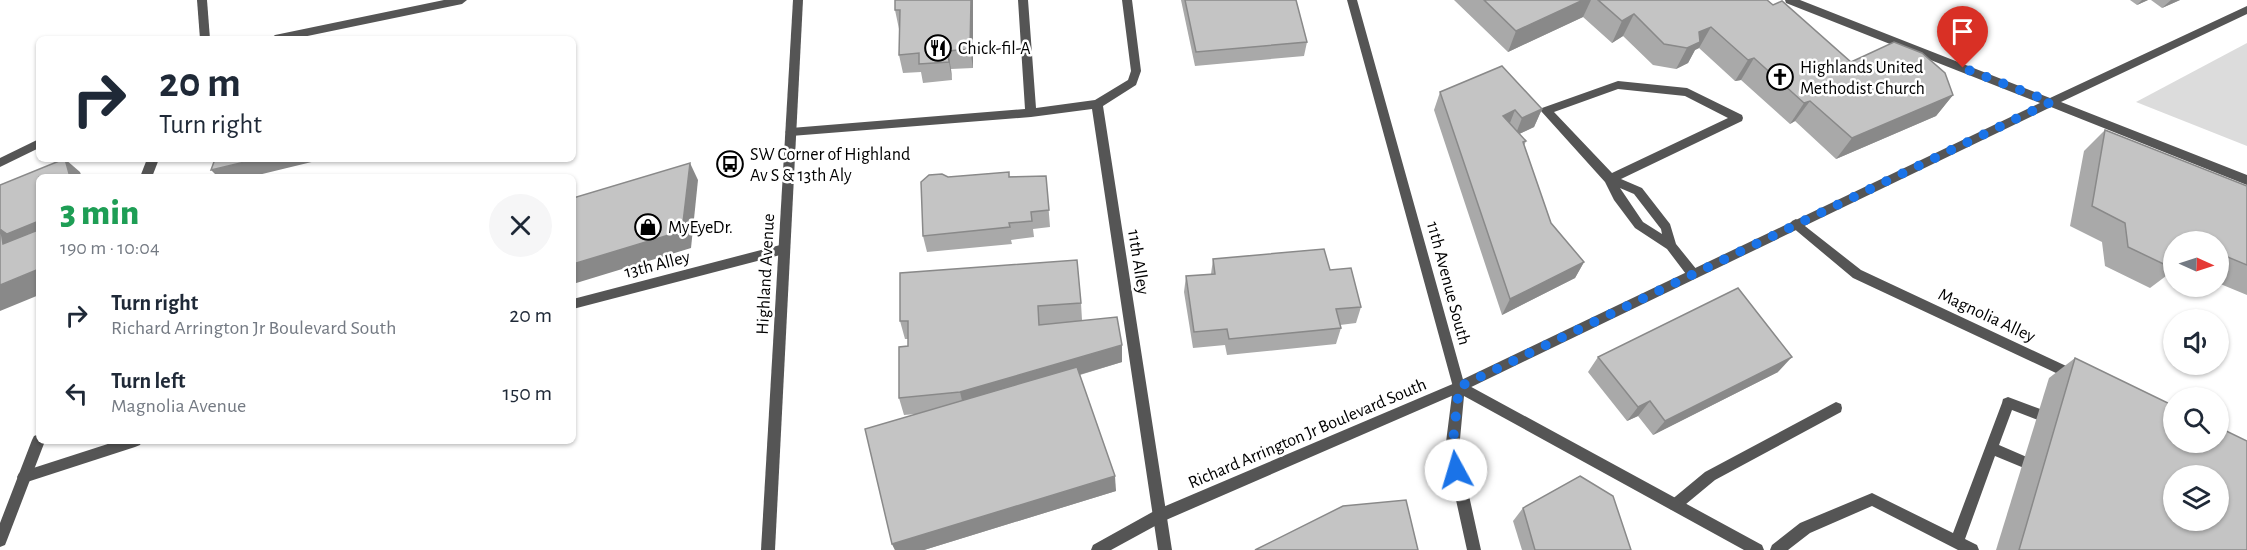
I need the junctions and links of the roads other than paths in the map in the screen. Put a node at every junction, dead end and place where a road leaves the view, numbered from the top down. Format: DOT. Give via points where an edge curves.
graph roads {
  1 [pos="202,0"];
  2 [pos="462,0"];
  3 [pos="798,0"];
  4 [pos="1023,0"];
  5 [pos="1127,0"];
  6 [pos="1352,0"];
  7 [pos="1790,0"];
  8 [pos="2247,10"];
  9 [pos="205,36"];
  10 [pos="289,36"];
  11 [pos="2051,102"];
  12 [pos="1097,104"];
  13 [pos="1031,113"];
  14 [pos="791,132"];
  15 [pos="36,145"];
  16 [pos="0,164"];
  17 [pos="1610,179"];
  18 [pos="2247,180"];
  19 [pos="1796,224"];
  20 [pos="1671,246"];
  21 [pos="784,249"];
  22 [pos="1693,274"];
  23 [pos="576,303"];
  24 [pos="2089,383"];
  25 [pos="1459,387"];
  26 [pos="1836,408"];
  27 [pos="2038,414"];
  28 [pos="37,444"];
  29 [pos="126,444"];
  30 [pos="1991,448"];
  31 [pos="2024,462"];
  32 [pos="24,477"];
  33 [pos="1675,505"];
  34 [pos="1161,515"];
  35 [pos="0,540"];
  36 [pos="1957,542"];
  37 [pos="768,550"];
  38 [pos="1098,550"];
  39 [pos="1165,550"];
  40 [pos="1474,550"];
  41 [pos="1757,550"];
  42 [pos="1777,550"];
  43 [pos="1972,550"];
  1 -- 9 [label="street"];
  2 -- 10 [label="street"];
  3 -- 14 [label="street, Highland Avenue"];
  4 -- 13 [label="street"];
  5 -- 12 [label="street" via="1136,71 1132,82"];
  6 -- 25 [label="street, 11th Avenue South"];
  7 -- 11 [label="street"];
  8 -- 11 [label="street, Richard Arrington Jr Boulevard South"];
  11 -- 18 [label="street"];
  11 -- 19 [label="street, Richard Arrington Jr Boulevard South"];
  12 -- 13 [label="street"];
  12 -- 34 [label="street, 11th Alley"];
  13 -- 14 [label="street"];
  14 -- 21 [label="street, Highland Avenue"];
  15 -- 16 [label="street"];
  17 -- 17 [label="street" via="1738,118 1688,92 1618,86 1546,111"];
  17 -- 20 [label="street" via="1639,225"];
  17 -- 20 [label="street" via="1638,191 1666,228"];
  19 -- 22 [label="street, Richard Arrington Jr Boulevard South"];
  19 -- 24 [label="street, Magnolia Alley" via="1857,274"];
  20 -- 22 [label="street"];
  21 -- 23 [label="street, 13th Alley"];
  21 -- 37 [label="street, Highland Avenue"];
  22 -- 25 [label="street, Richard Arrington Jr Boulevard South"];
  25 -- 33 [label="street"];
  25 -- 34 [label="street, Richard Arrington Jr Boulevard South"];
  25 -- 40 [label="street" via="1452,450"];
  26 -- 33 [label="street" via="1710,476"];
  27 -- 30 [label="street" via="2008,403"];
  28 -- 32 [label="street"];
  29 -- 32 [label="street"];
  30 -- 31 [label="street"];
  30 -- 36 [label="street"];
  32 -- 35 [label="street"];
  33 -- 41 [label="street"];
  34 -- 38 [label="street, Richard Arrington Jr Boulevard South"];
  34 -- 39 [label="street, 11th Alley"];
  36 -- 42 [label="street" via="1872,499 1805,528"];
  36 -- 43 [label="street"];
}
